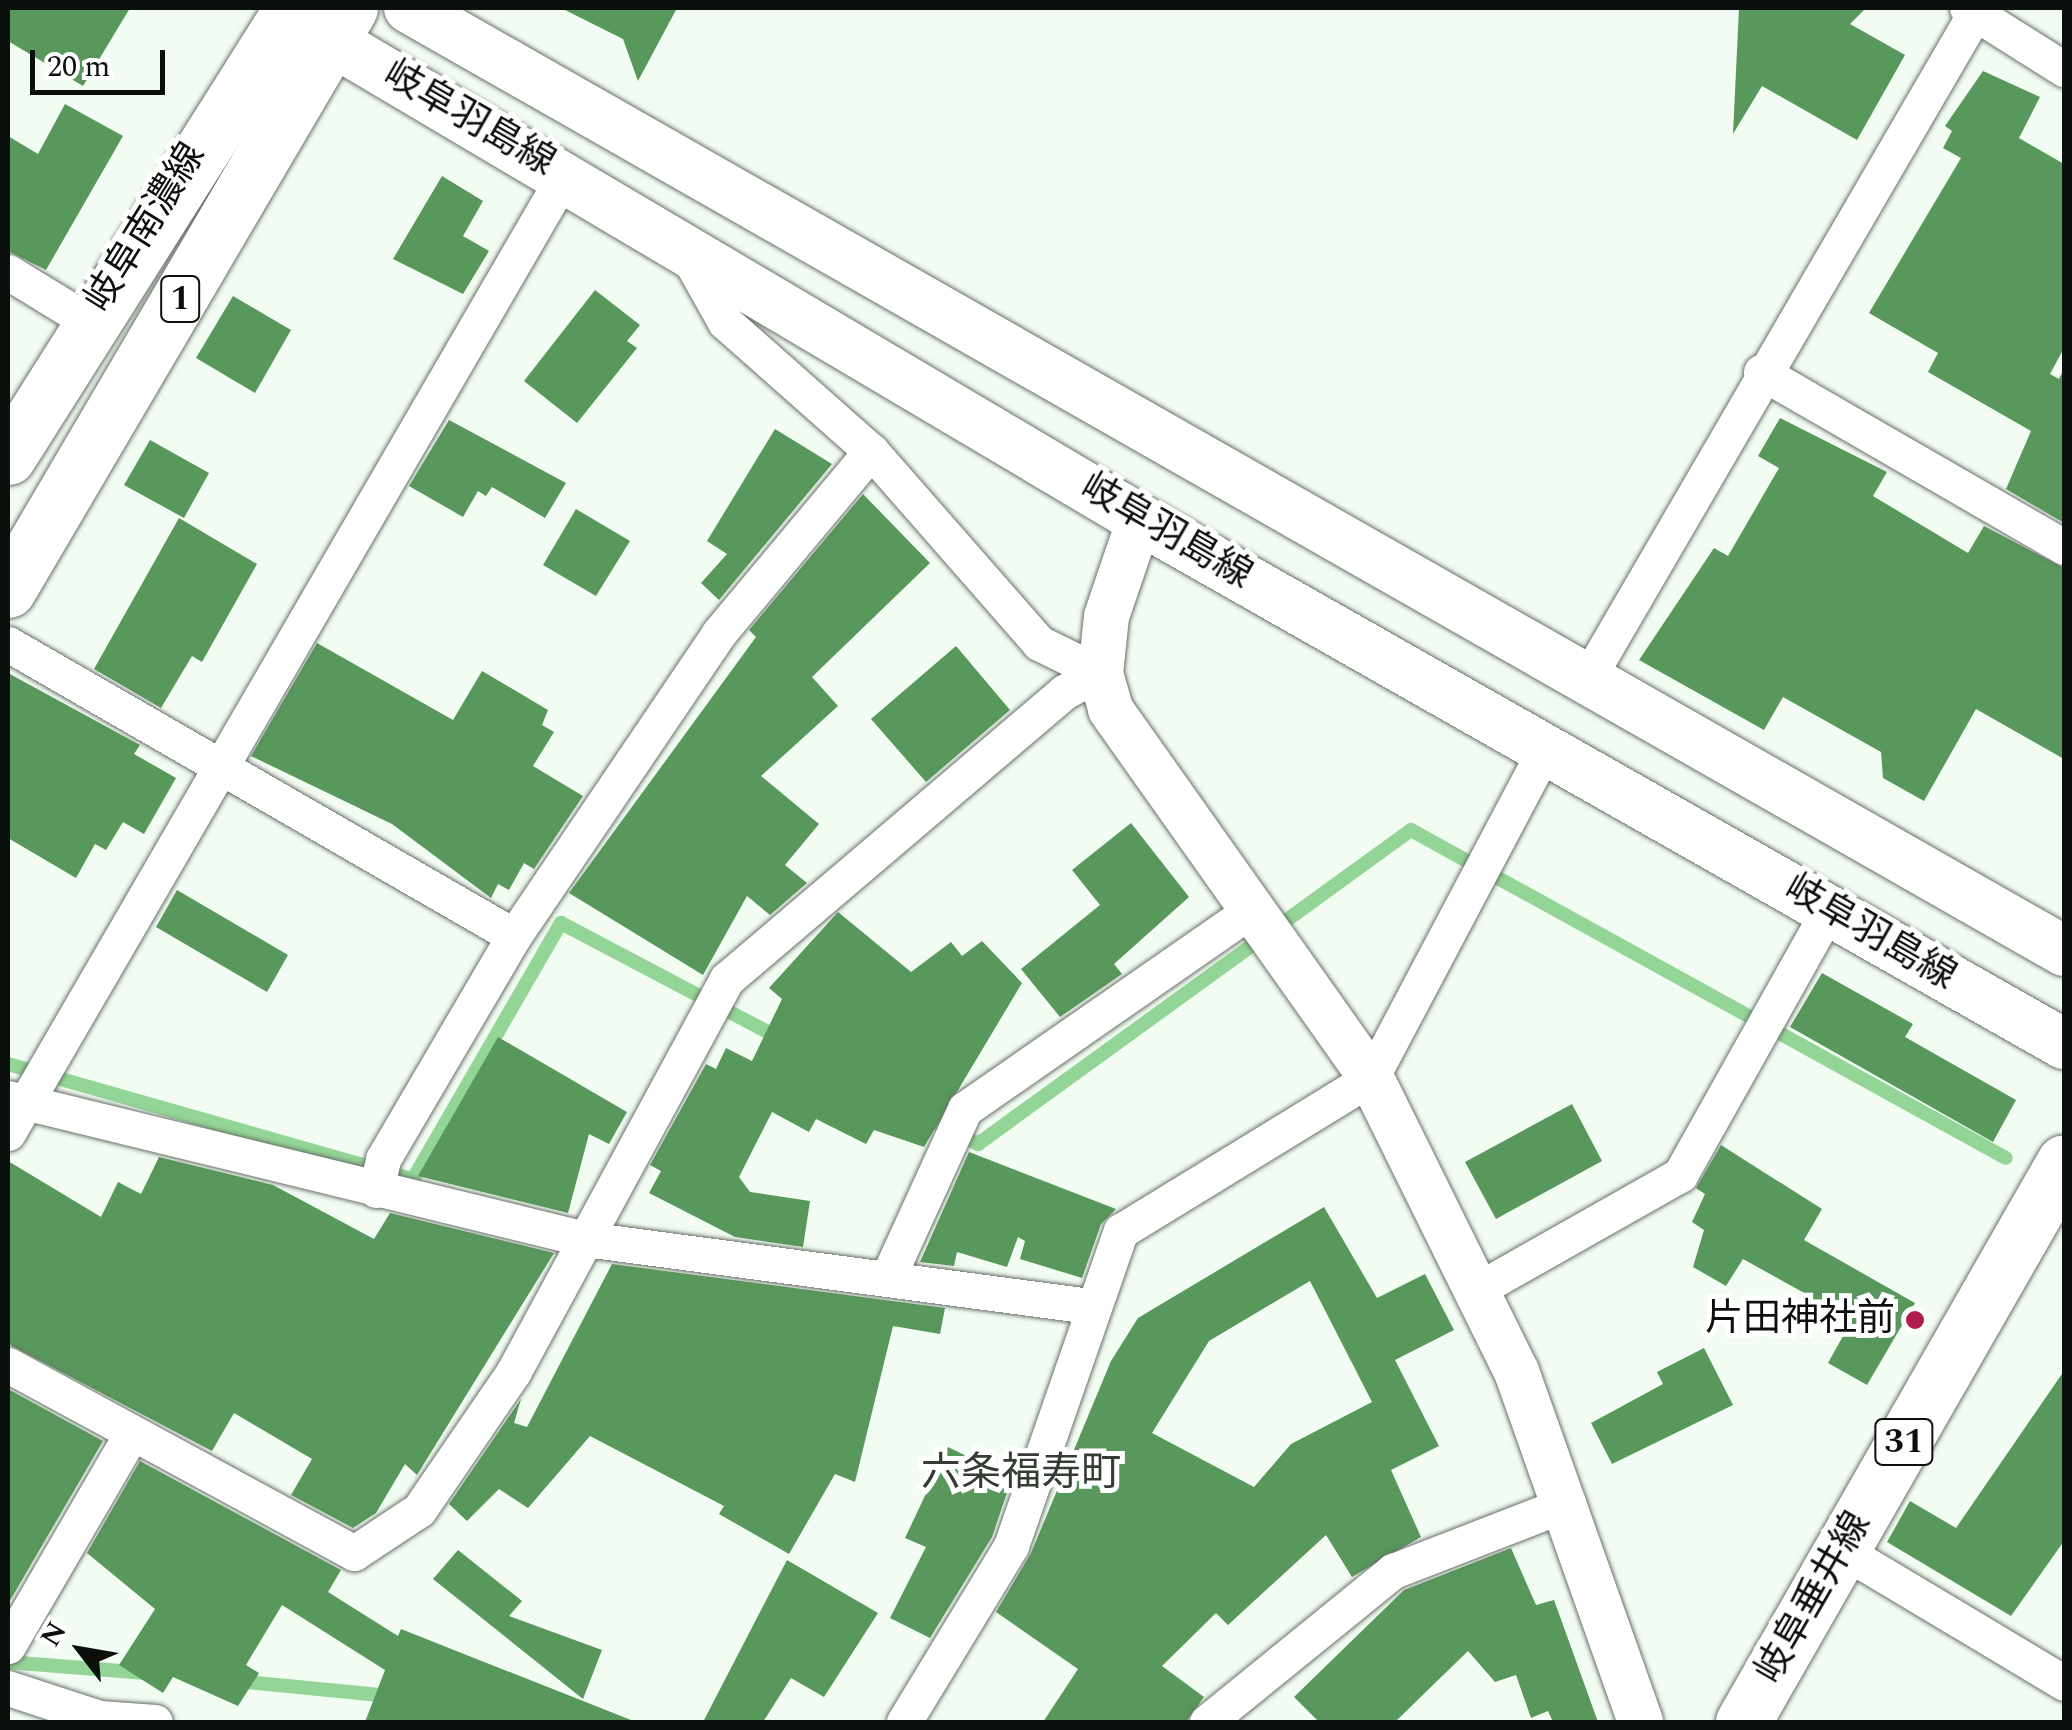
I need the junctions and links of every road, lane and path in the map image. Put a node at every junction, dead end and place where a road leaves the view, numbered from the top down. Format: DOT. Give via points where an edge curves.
graph roads {
  1 [pos="410,8"];
  2 [pos="1972,9"];
  3 [pos="307,15"];
  4 [pos="2064,69"];
  5 [pos="565,174"];
  6 [pos="681,243"];
  7 [pos="8,272"];
  8 [pos="88,321"];
  9 [pos="1761,372"];
  10 [pos="871,451"];
  11 [pos="8,457"];
  12 [pos="1139,519"];
  13 [pos="2064,547"];
  14 [pos="8,590"];
  15 [pos="8,644"];
  16 [pos="1100,673"];
  17 [pos="1585,682"];
  18 [pos="1546,748"];
  19 [pos="222,769"];
  20 [pos="1251,910"];
  21 [pos="1829,910"];
  22 [pos="514,936"];
  23 [pos="2064,950"];
  24 [pos="2064,1044"];
  25 [pos="1371,1078"];
  26 [pos="14,1112"];
  27 [pos="2064,1162"];
  28 [pos="376,1190"];
  29 [pos="584,1239"];
  30 [pos="887,1279"];
  31 [pos="1480,1288"];
  32 [pos="1090,1306"];
  33 [pos="8,1365"];
  34 [pos="132,1432"];
  35 [pos="1568,1503"];
  36 [pos="1842,1550"];
  37 [pos="8,1646"];
  38 [pos="2064,1683"];
  39 [pos="8,1688"];
  40 [pos="98,1720"];
  41 [pos="155,1722"];
  42 [pos="904,1722"];
  43 [pos="1207,1722"];
  44 [pos="1640,1722"];
  45 [pos="1743,1722"];
  1 -- 17 [label="main road, 岐阜羽島線"];
  2 -- 4 [label="street"];
  2 -- 9 [label="street"];
  3 -- 5 [label="main road, 岐阜羽島線"];
  3 -- 8 [label="main road, 岐阜南濃線 / 1"];
  3 -- 14 [label="main road, 岐阜南濃線 / 1"];
  5 -- 6 [label="main road, 岐阜羽島線"];
  5 -- 19 [label="street"];
  6 -- 10 [label="street" via="725,322"];
  6 -- 12 [label="main road, 岐阜羽島線"];
  7 -- 8 [label="street"];
  8 -- 11 [label="main road, 岐阜南濃線 / 1"];
  9 -- 13 [label="street"];
  9 -- 17 [label="street"];
  10 -- 16 [label="street" via="1039,643"];
  10 -- 22 [label="street" via="719,633"];
  12 -- 16 [label="street" via="1106,616"];
  12 -- 18 [label="main road, 岐阜羽島線"];
  15 -- 19 [label="street"];
  16 -- 20 [label="street" via="1110,709"];
  16 -- 29 [label="street" via="1064,692 727,978"];
  17 -- 23 [label="main road, 岐阜羽島線"];
  18 -- 21 [label="main road, 岐阜羽島線"];
  18 -- 25 [label="street"];
  19 -- 22 [label="street"];
  19 -- 26 [label="street"];
  20 -- 25 [label="street"];
  20 -- 30 [label="street" via="965,1109"];
  21 -- 24 [label="main road, 岐阜羽島線"];
  21 -- 31 [label="street" via="1680,1175"];
  22 -- 28 [label="street" via="383,1159"];
  25 -- 31 [label="street"];
  25 -- 32 [label="street" via="1121,1231"];
  26 -- 28 [label="street"];
  27 -- 36 [label="main road, 岐阜垂井線 / 31"];
  28 -- 29 [label="street"];
  29 -- 30 [label="street"];
  29 -- 34 [label="street" via="514,1371 419,1510 354,1553"];
  30 -- 32 [label="street"];
  31 -- 35 [label="street"];
  32 -- 42 [label="street" via="1011,1546"];
  33 -- 34 [label="street"];
  34 -- 37 [label="street"];
  35 -- 43 [label="street" via="1393,1571"];
  35 -- 44 [label="street"];
  36 -- 38 [label="street"];
  36 -- 45 [label="main road, 岐阜垂井線 / 31"];
  39 -- 40 [label="street"];
  40 -- 41 [label="street"];
}
